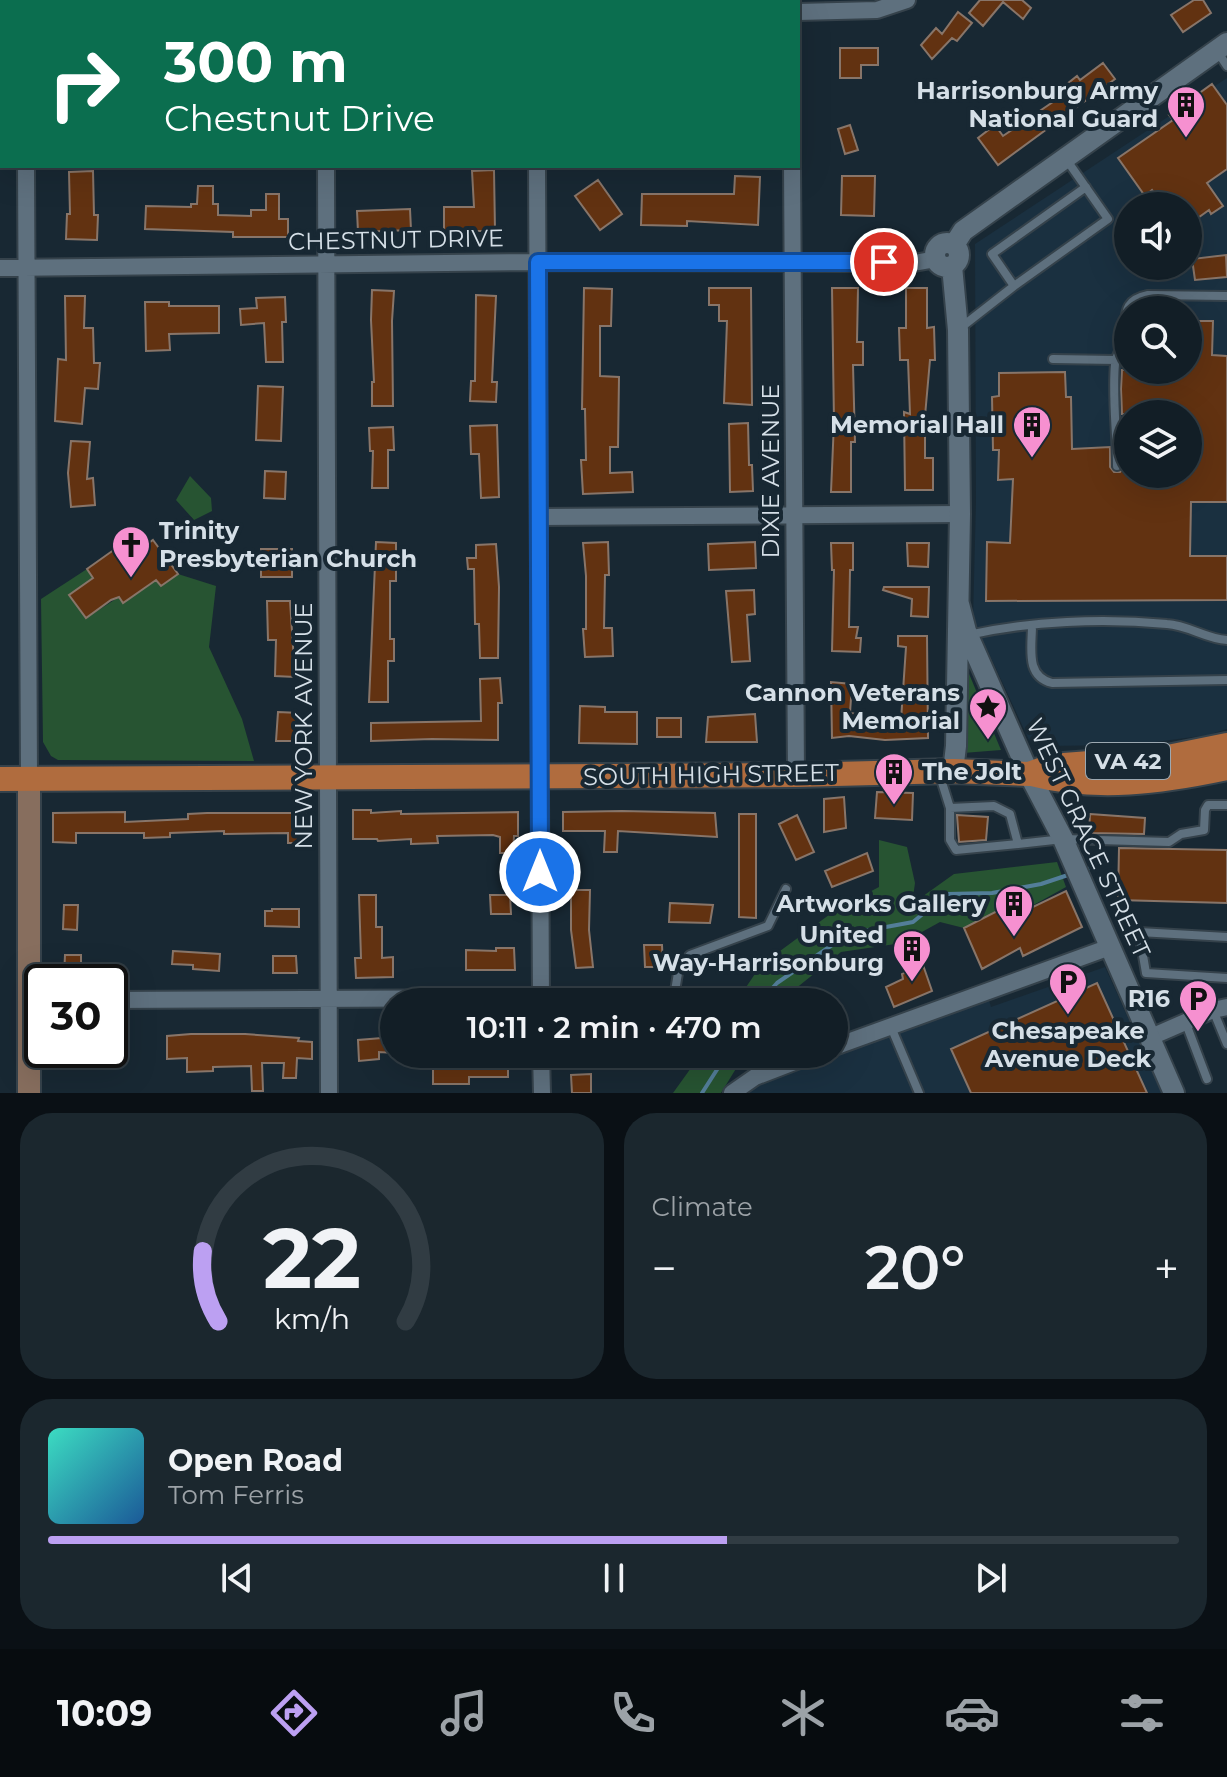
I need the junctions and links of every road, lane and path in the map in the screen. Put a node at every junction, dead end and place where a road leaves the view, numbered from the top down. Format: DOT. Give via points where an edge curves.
graph roads {
  1 [pos="907,0"];
  2 [pos="800,12"];
  3 [pos="1223,53"];
  4 [pos="1066,159"];
  5 [pos="26,168"];
  6 [pos="326,168"];
  7 [pos="537,168"];
  8 [pos="792,168"];
  9 [pos="1086,187"];
  10 [pos="793,261"];
  11 [pos="538,262"];
  12 [pos="944,262"];
  13 [pos="326,266"];
  14 [pos="0,268"];
  15 [pos="26,268"];
  16 [pos="1014,286"];
  17 [pos="1145,296"];
  18 [pos="1227,296"];
  19 [pos="958,330"];
  20 [pos="1053,359"];
  21 [pos="1114,360"];
  22 [pos="960,514"];
  23 [pos="795,516"];
  24 [pos="539,517"];
  25 [pos="1032,625"];
  26 [pos="963,636"];
  27 [pos="1227,640"];
  28 [pos="1227,680"];
  29 [pos="1227,745"];
  30 [pos="1227,768"];
  31 [pos="946,771"];
  32 [pos="1029,774"];
  33 [pos="796,775"];
  34 [pos="539,777"];
  35 [pos="329,778"];
  36 [pos="0,779"];
  37 [pos="29,779"];
  38 [pos="1227,805"];
  39 [pos="950,808"];
  40 [pos="1063,839"];
  41 [pos="1018,844"];
  42 [pos="786,889"];
  43 [pos="1227,937"];
  44 [pos="1110,947"];
  45 [pos="35,964"];
  46 [pos="1227,978"];
  47 [pos="541,988"];
  48 [pos="682,988"];
  49 [pos="329,999"];
  50 [pos="380,999"];
  51 [pos="128,1000"];
  52 [pos="1220,1008"];
  53 [pos="1185,1021"];
  54 [pos="890,1027"];
  55 [pos="1151,1037"];
  56 [pos="848,1042"];
  57 [pos="1227,1044"];
  58 [pos="31,1068"];
  59 [pos="541,1068"];
  60 [pos="778,1068"];
  61 [pos="1207,1079"];
  62 [pos="29,1093"];
  63 [pos="329,1093"];
  64 [pos="542,1093"];
  65 [pos="732,1093"];
  66 [pos="919,1093"];
  67 [pos="1174,1093"];
  1 -- 2 [label="street" via="877,10"];
  3 -- 4 [label="street"];
  4 -- 9 [label="lane"];
  4 -- 12 [label="street, WEST GRACE STREET" via="963,231 954,245 959,258"];
  5 -- 15 [label="street"];
  6 -- 13 [label="street, NEW YORK AVENUE"];
  7 -- 11 [label="street"];
  8 -- 10 [label="street, DIXIE AVENUE"];
  9 -- 16 [label="lane" via="1108,219"];
  9 -- 16 [label="lane" via="992,254"];
  10 -- 11 [label="street, CHESTNUT DRIVE"];
  10 -- 12 [label="street, CHESTNUT DRIVE"];
  10 -- 23 [label="street, DIXIE AVENUE"];
  11 -- 13 [label="street, CHESTNUT DRIVE"];
  11 -- 24 [label="street"];
  12 -- 19 [label="street, WEST GRACE STREET"];
  13 -- 15 [label="street, CHESTNUT DRIVE"];
  13 -- 35 [label="street, NEW YORK AVENUE"];
  14 -- 15 [label="street, CHESTNUT DRIVE"];
  15 -- 37 [label="street"];
  16 -- 19 [label="lane"];
  17 -- 18 [label="lane"];
  19 -- 22 [label="street, WEST GRACE STREET"];
  20 -- 21 [label="lane"];
  22 -- 23 [label="street"];
  22 -- 26 [label="street, WEST GRACE STREET"];
  23 -- 24 [label="street"];
  23 -- 33 [label="street, DIXIE AVENUE"];
  24 -- 34 [label="street"];
  25 -- 26 [label="lane"];
  25 -- 27 [label="lane" via="1168,624"];
  25 -- 28 [label="lane" via="1033,670 1043,681"];
  26 -- 31 [label="street, WEST GRACE STREET"];
  26 -- 32 [label="street, WEST GRACE STREET"];
  29 -- 32 [label="main road, SOUTH HIGH STREET / VA 42" via="1168,757 1075,762"];
  30 -- 32 [label="main road, VA 42" via="1133,783 1062,782"];
  31 -- 32 [label="main road, SOUTH HIGH STREET / VA 42"];
  31 -- 33 [label="main road, SOUTH HIGH STREET / VA 42"];
  31 -- 39 [label="lane"];
  32 -- 40 [label="street, WEST GRACE STREET"];
  33 -- 34 [label="main road, SOUTH HIGH STREET / VA 42"];
  34 -- 35 [label="main road, SOUTH HIGH STREET / VA 42"];
  34 -- 47 [label="street"];
  35 -- 37 [label="main road, SOUTH HIGH STREET / VA 42"];
  35 -- 49 [label="street, NEW YORK AVENUE"];
  36 -- 37 [label="main road, SOUTH HIGH STREET / VA 42"];
  37 -- 45 [label="main road"];
  38 -- 40 [label="lane" via="1208,805 1204,830 1169,842"];
  39 -- 41 [label="lane" via="994,806 1010,814"];
  39 -- 41 [label="lane" via="950,840 956,850"];
  40 -- 41 [label="lane"];
  40 -- 44 [label="street, WEST GRACE STREET"];
  42 -- 48 [label="lane" via="768,926 690,955 679,967"];
  43 -- 46 [label="lane" via="1139,932 1146,973"];
  44 -- 54 [label="street"];
  44 -- 55 [label="street, WEST GRACE STREET"];
  49 -- 50 [label="street"];
  49 -- 51 [label="street"];
  49 -- 63 [label="street, NEW YORK AVENUE"];
  52 -- 53 [label="street"];
  52 -- 57 [label="lane"];
  53 -- 55 [label="street"];
  53 -- 61 [label="lane"];
  54 -- 56 [label="street"];
  54 -- 66 [label="lane"];
  55 -- 67 [label="street, WEST GRACE STREET"];
  58 -- 62 [label="main road"];
  59 -- 64 [label="street"];
  60 -- 65 [label="street"];
}
